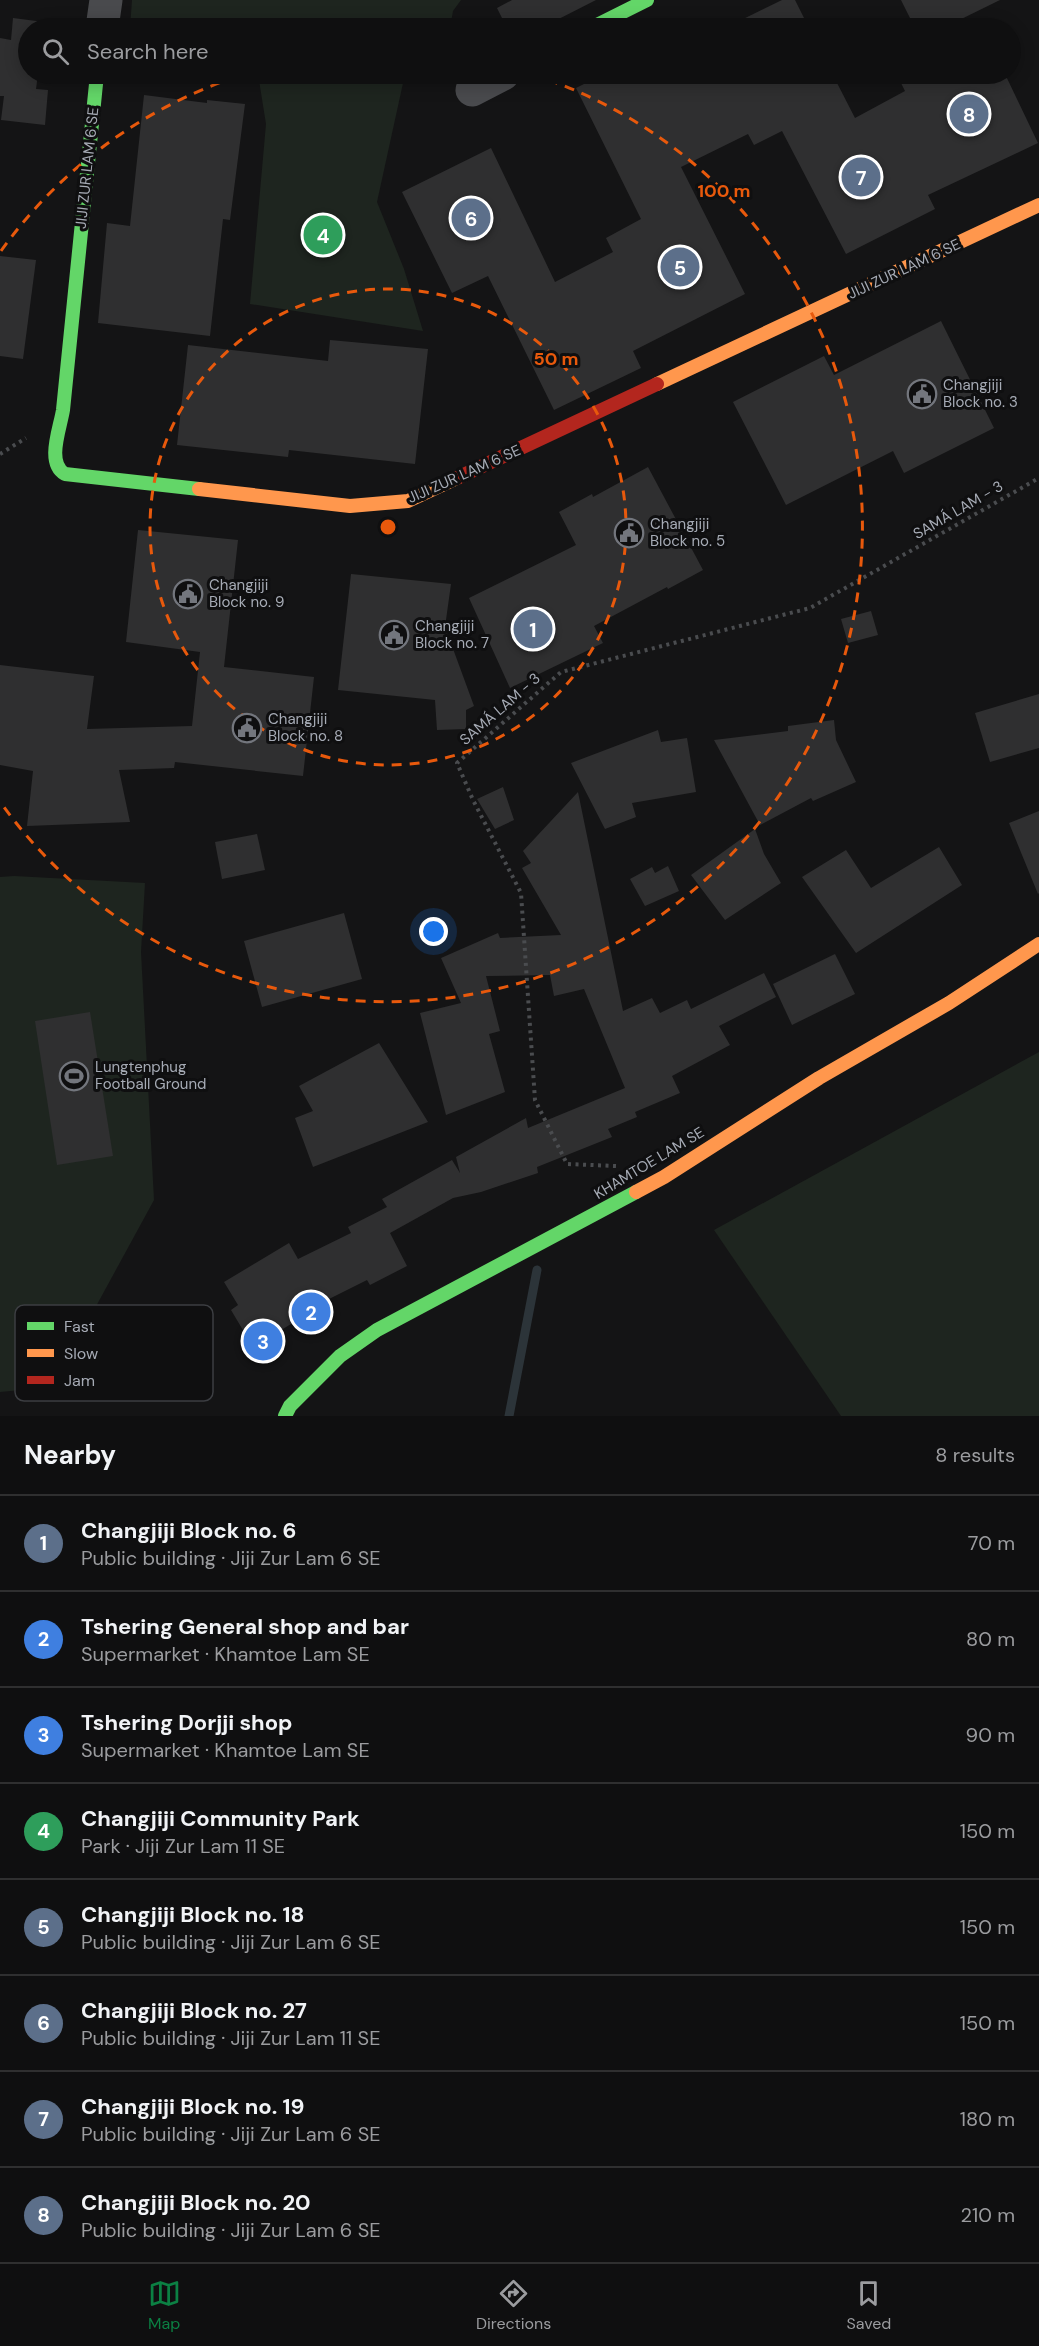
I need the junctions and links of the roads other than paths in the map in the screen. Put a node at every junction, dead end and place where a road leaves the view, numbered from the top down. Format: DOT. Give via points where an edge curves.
graph roads {
  1 [pos="106,0"];
  2 [pos="647,0"];
  3 [pos="103,18"];
  4 [pos="611,18"];
  5 [pos="96,84"];
  6 [pos="484,84"];
  7 [pos="472,90"];
  8 [pos="1039,206"];
  9 [pos="1039,944"];
  10 [pos="285,1416"];
  1 -- 3 [label="street"];
  2 -- 4 [label="street"];
  5 -- 8 [label="street, JIJI ZUR LAM 6 SE" via="63,410 54,461 65,474 350,506 408,501"];
  6 -- 7 [label="street"];
  9 -- 10 [label="street, KHAMTOE LAM SE" via="664,1176 377,1330 340,1356 290,1406"];
}
